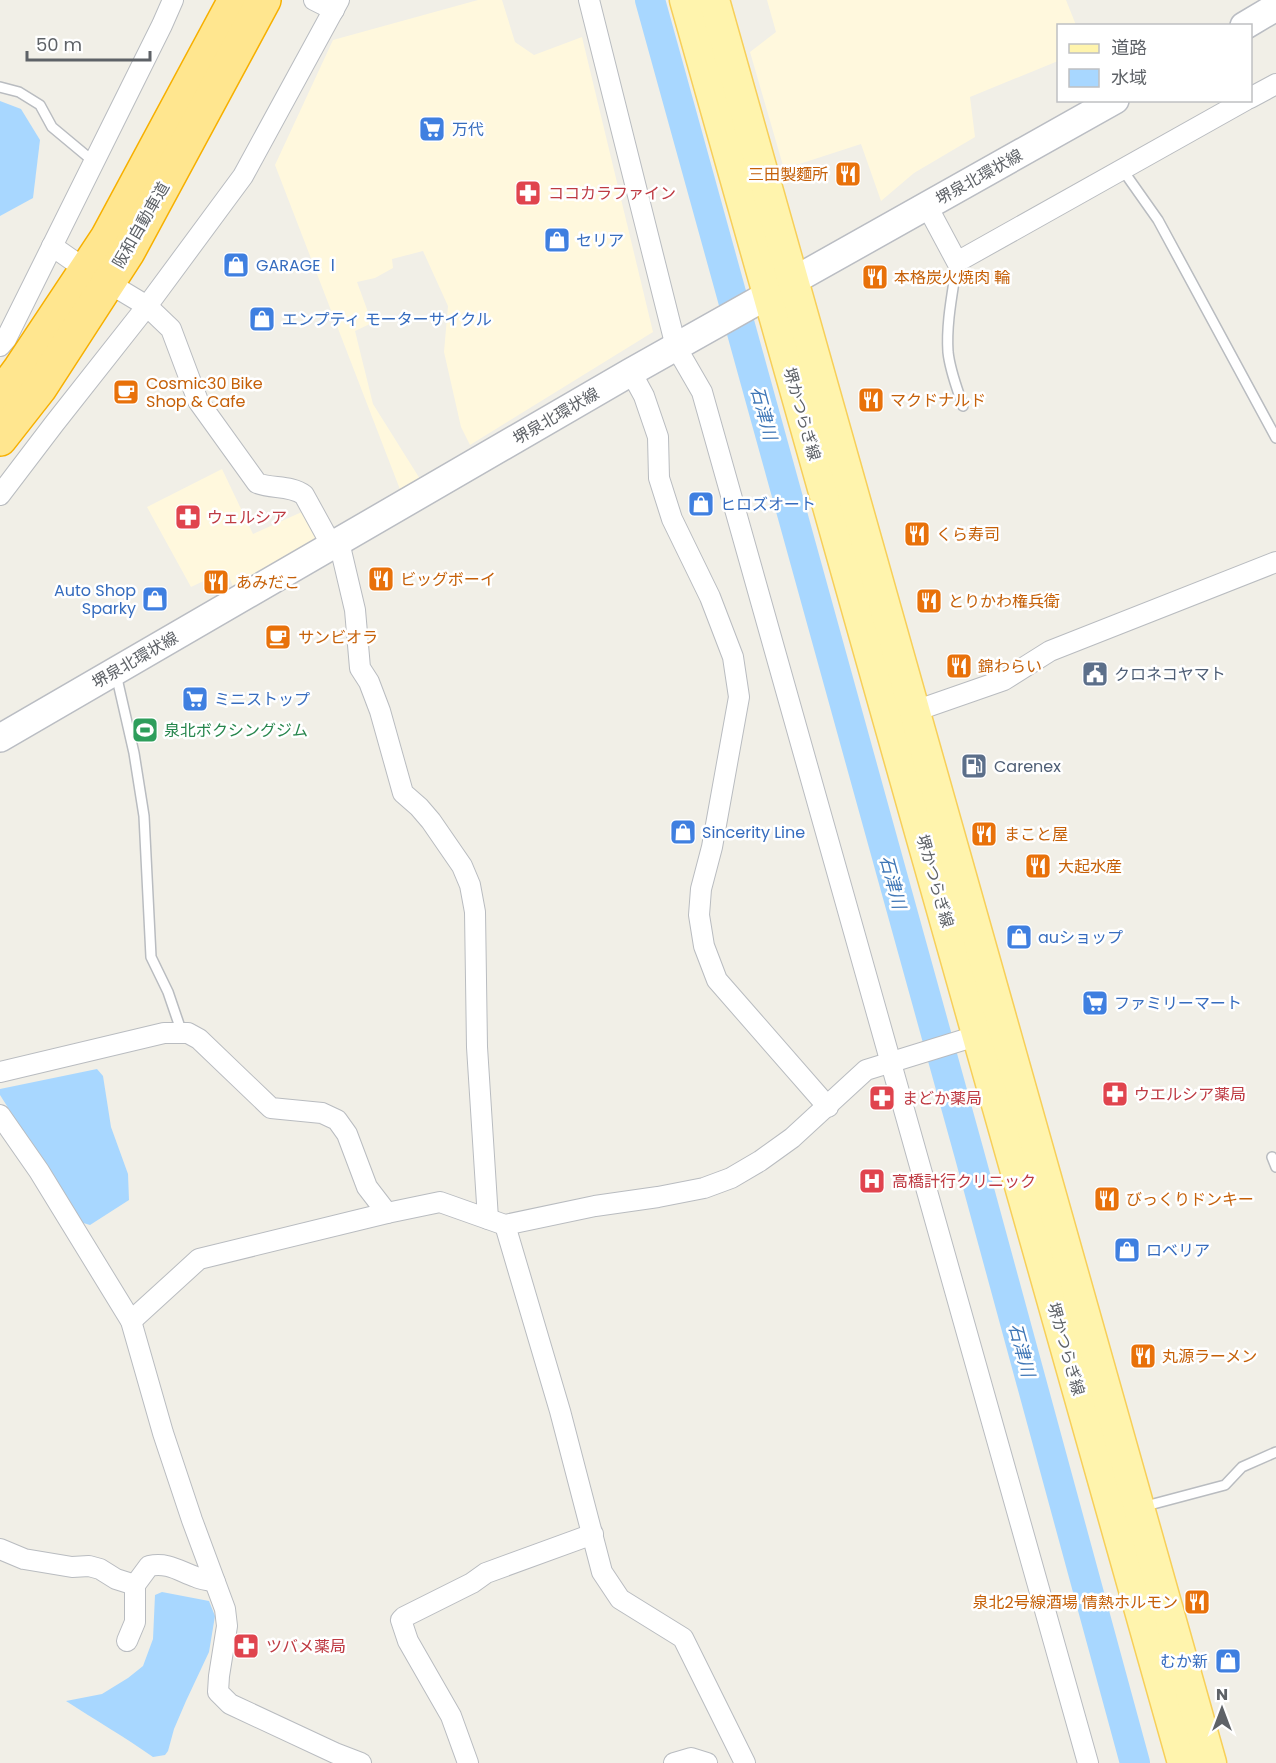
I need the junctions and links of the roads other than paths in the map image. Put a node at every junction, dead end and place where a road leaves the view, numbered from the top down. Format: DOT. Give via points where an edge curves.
graph roads {
  1 [pos="173,0"];
  2 [pos="235,0"];
  3 [pos="264,0"];
  4 [pos="314,0"];
  5 [pos="589,0"];
  6 [pos="685,0"];
  7 [pos="714,0"];
  8 [pos="337,5"];
  9 [pos="1276,7"];
  10 [pos="1247,24"];
  11 [pos="1276,84"];
  12 [pos="0,87"];
  13 [pos="1252,97"];
  14 [pos="1111,102"];
  15 [pos="1242,102"];
  16 [pos="94,162"];
  17 [pos="1122,169"];
  18 [pos="927,206"];
  19 [pos="52,246"];
  20 [pos="72,260"];
  21 [pos="957,262"];
  22 [pos="122,291"];
  23 [pos="769,294"];
  24 [pos="147,306"];
  25 [pos="685,343"];
  26 [pos="0,346"];
  27 [pos="631,372"];
  28 [pos="0,396"];
  29 [pos="963,406"];
  30 [pos="1276,438"];
  31 [pos="0,439"];
  32 [pos="0,495"];
  33 [pos="336,544"];
  34 [pos="1276,562"];
  35 [pos="115,672"];
  36 [pos="915,711"];
  37 [pos="0,738"];
  38 [pos="182,1033"];
  39 [pos="980,1035"];
  40 [pos="890,1062"];
  41 [pos="0,1072"];
  42 [pos="828,1107"];
  43 [pos="0,1114"];
  44 [pos="1272,1157"];
  45 [pos="1276,1167"];
  46 [pos="387,1213"];
  47 [pos="497,1222"];
  48 [pos="131,1321"];
  49 [pos="1276,1452"];
  50 [pos="1139,1507"];
  51 [pos="593,1534"];
  52 [pos="0,1549"];
  53 [pos="215,1582"];
  54 [pos="135,1585"];
  55 [pos="127,1641"];
  56 [pos="332,1758"];
  57 [pos="361,1763"];
  58 [pos="468,1763"];
  59 [pos="674,1763"];
  60 [pos="707,1763"];
  61 [pos="745,1763"];
  62 [pos="1088,1763"];
  63 [pos="1183,1763"];
  64 [pos="1211,1763"];
  1 -- 16 [label="street"];
  2 -- 28 [label="highway, 阪和自動車道" via="107,238"];
  3 -- 31 [label="highway, 阪和自動車道" via="128,252 40,388"];
  4 -- 8 [label="street"];
  5 -- 25 [label="street"];
  6 -- 23 [label="main road, 堺かつらぎ線"];
  7 -- 23 [label="main road, 堺かつらぎ線"];
  8 -- 24 [label="street" via="243,176"];
  9 -- 10 [label="main road"];
  11 -- 13 [label="street"];
  12 -- 16 [label="lane" via="19,92 40,105 51,127"];
  14 -- 18 [label="main road, 堺泉北環状線"];
  15 -- 17 [label="street"];
  16 -- 19 [label="street"];
  17 -- 21 [label="street"];
  17 -- 30 [label="lane" via="1158,220"];
  18 -- 21 [label="street"];
  18 -- 23 [label="main road, 堺泉北環状線"];
  19 -- 20 [label="street"];
  19 -- 26 [label="street"];
  21 -- 29 [label="lane" via="948,351"];
  22 -- 24 [label="street"];
  23 -- 25 [label="main road, 堺泉北環状線"];
  23 -- 36 [label="main road, 堺かつらぎ線"];
  23 -- 39 [label="main road, 堺かつらぎ線"];
  24 -- 32 [label="street"];
  24 -- 33 [label="street" via="171,329 198,401 257,483 299,491"];
  25 -- 27 [label="main road, 堺泉北環状線"];
  25 -- 40 [label="street"];
  27 -- 33 [label="main road, 堺泉北環状線"];
  27 -- 42 [label="street" via="658,437 658,478 733,657 739,697 701,889 699,915 704,946 717,980"];
  33 -- 35 [label="main road, 堺泉北環状線"];
  33 -- 47 [label="street" via="355,610 360,668 380,711 403,793 431,821 462,866 470,885 475,912 477,1047"];
  34 -- 36 [label="street" via="1050,651 1004,680"];
  35 -- 37 [label="main road, 堺泉北環状線"];
  35 -- 38 [label="lane" via="144,816 151,957"];
  36 -- 39 [label="main road, 堺かつらぎ線"];
  38 -- 41 [label="street" via="164,1033"];
  38 -- 46 [label="street" via="200,1039 271,1108 321,1113 337,1120 347,1134 367,1187"];
  39 -- 40 [label="street"];
  39 -- 50 [label="main road, 堺かつらぎ線"];
  39 -- 63 [label="main road, 堺かつらぎ線"];
  40 -- 42 [label="street" via="866,1070"];
  40 -- 62 [label="street"];
  42 -- 47 [label="street" via="760,1161 704,1188"];
  43 -- 48 [label="street"];
  44 -- 45 [label="lane"];
  46 -- 47 [label="street" via="440,1202"];
  46 -- 48 [label="street" via="199,1259"];
  47 -- 51 [label="street" via="560,1410"];
  48 -- 53 [label="street" via="163,1433"];
  49 -- 50 [label="lane" via="1242,1467 1225,1485"];
  50 -- 64 [label="main road, 堺かつらぎ線"];
  51 -- 58 [label="street" via="486,1574 401,1620 408,1641 451,1716"];
  51 -- 61 [label="street" via="602,1572 620,1599 683,1638"];
  52 -- 54 [label="street" via="24,1559 72,1568 89,1566"];
  53 -- 54 [label="street" via="160,1564 149,1566"];
  53 -- 56 [label="street" via="227,1626 218,1692 230,1704"];
  54 -- 55 [label="street" via="135,1622"];
  56 -- 57 [label="street"];
  59 -- 60 [label="street" via="692,1758"];
}
